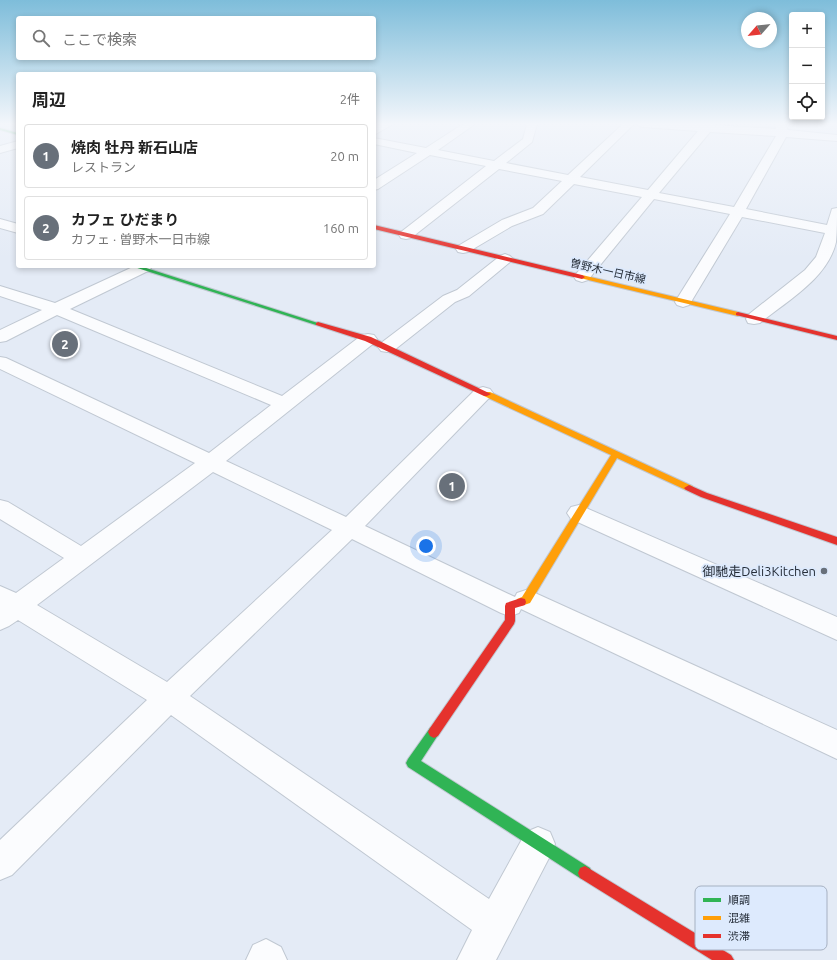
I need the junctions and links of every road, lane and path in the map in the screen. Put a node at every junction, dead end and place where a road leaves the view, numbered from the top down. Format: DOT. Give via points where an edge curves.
graph roads {
  1 [pos="401,169"];
  2 [pos="491,169"];
  3 [pos="515,169"];
  4 [pos="582,169"];
  5 [pos="672,169"];
  6 [pos="761,169"];
  7 [pos="570,180"];
  8 [pos="376,185"];
  9 [pos="651,194"];
  10 [pos="738,212"];
  11 [pos="837,212"];
  12 [pos="0,224"];
  13 [pos="16,228"];
  14 [pos="376,228"];
  15 [pos="834,230"];
  16 [pos="406,235"];
  17 [pos="463,249"];
  18 [pos="505,259"];
  19 [pos="135,268"];
  20 [pos="140,268"];
  21 [pos="582,277"];
  22 [pos="0,291"];
  23 [pos="683,302"];
  24 [pos="56,309"];
  25 [pos="754,319"];
  26 [pos="0,337"];
  27 [pos="837,338"];
  28 [pos="378,343"];
  29 [pos="0,362"];
  30 [pos="483,392"];
  31 [pos="284,404"];
  32 [pos="616,453"];
  33 [pos="210,463"];
  34 [pos="0,508"];
  35 [pos="579,513"];
  36 [pos="350,527"];
  37 [pos="837,541"];
  38 [pos="82,558"];
  39 [pos="518,603"];
  40 [pos="5,607"];
  41 [pos="837,629"];
  42 [pos="169,698"];
  43 [pos="837,745"];
  44 [pos="538,844"];
  45 [pos="0,863"];
  46 [pos="495,924"];
  47 [pos="695,941"];
  48 [pos="710,950"];
  49 [pos="476,960"];
  50 [pos="726,960"];
  1 -- 8 [label="street"];
  2 -- 16 [label="street"];
  3 -- 7 [label="street"];
  4 -- 7 [label="street"];
  5 -- 9 [label="street"];
  6 -- 10 [label="street"];
  7 -- 9 [label="street"];
  7 -- 17 [label="street" via="538,211 507,223"];
  9 -- 10 [label="street"];
  9 -- 21 [label="street"];
  10 -- 15 [label="street"];
  10 -- 23 [label="street"];
  11 -- 15 [label="street"];
  12 -- 13 [label="street"];
  14 -- 16 [label="street, 曽野木一日市線"];
  15 -- 25 [label="street" via="824,256 814,269"];
  16 -- 17 [label="street, 曽野木一日市線"];
  17 -- 18 [label="street, 曽野木一日市線"];
  18 -- 21 [label="street, 曽野木一日市線"];
  18 -- 28 [label="street" via="463,293"];
  19 -- 24 [label="street"];
  20 -- 28 [label="street"];
  21 -- 23 [label="street, 曽野木一日市線"];
  22 -- 24 [label="street"];
  23 -- 25 [label="street, 曽野木一日市線"];
  24 -- 26 [label="street"];
  24 -- 31 [label="street"];
  25 -- 27 [label="street, 曽野木一日市線"];
  28 -- 30 [label="street"];
  28 -- 31 [label="street"];
  29 -- 33 [label="street"];
  30 -- 32 [label="street"];
  30 -- 36 [label="street"];
  31 -- 33 [label="street"];
  32 -- 35 [label="street"];
  32 -- 37 [label="street" via="704,494"];
  33 -- 36 [label="street"];
  33 -- 38 [label="street"];
  34 -- 38 [label="street"];
  35 -- 39 [label="street"];
  35 -- 41 [label="street"];
  36 -- 39 [label="street"];
  36 -- 42 [label="street"];
  38 -- 40 [label="street"];
  39 -- 43 [label="street"];
  39 -- 44 [label="street" via="510,621 412,763"];
  40 -- 42 [label="street"];
  42 -- 45 [label="street"];
  42 -- 46 [label="street"];
  44 -- 46 [label="street"];
  44 -- 47 [label="street"];
  46 -- 49 [label="street"];
  48 -- 50 [label="street"];
}
